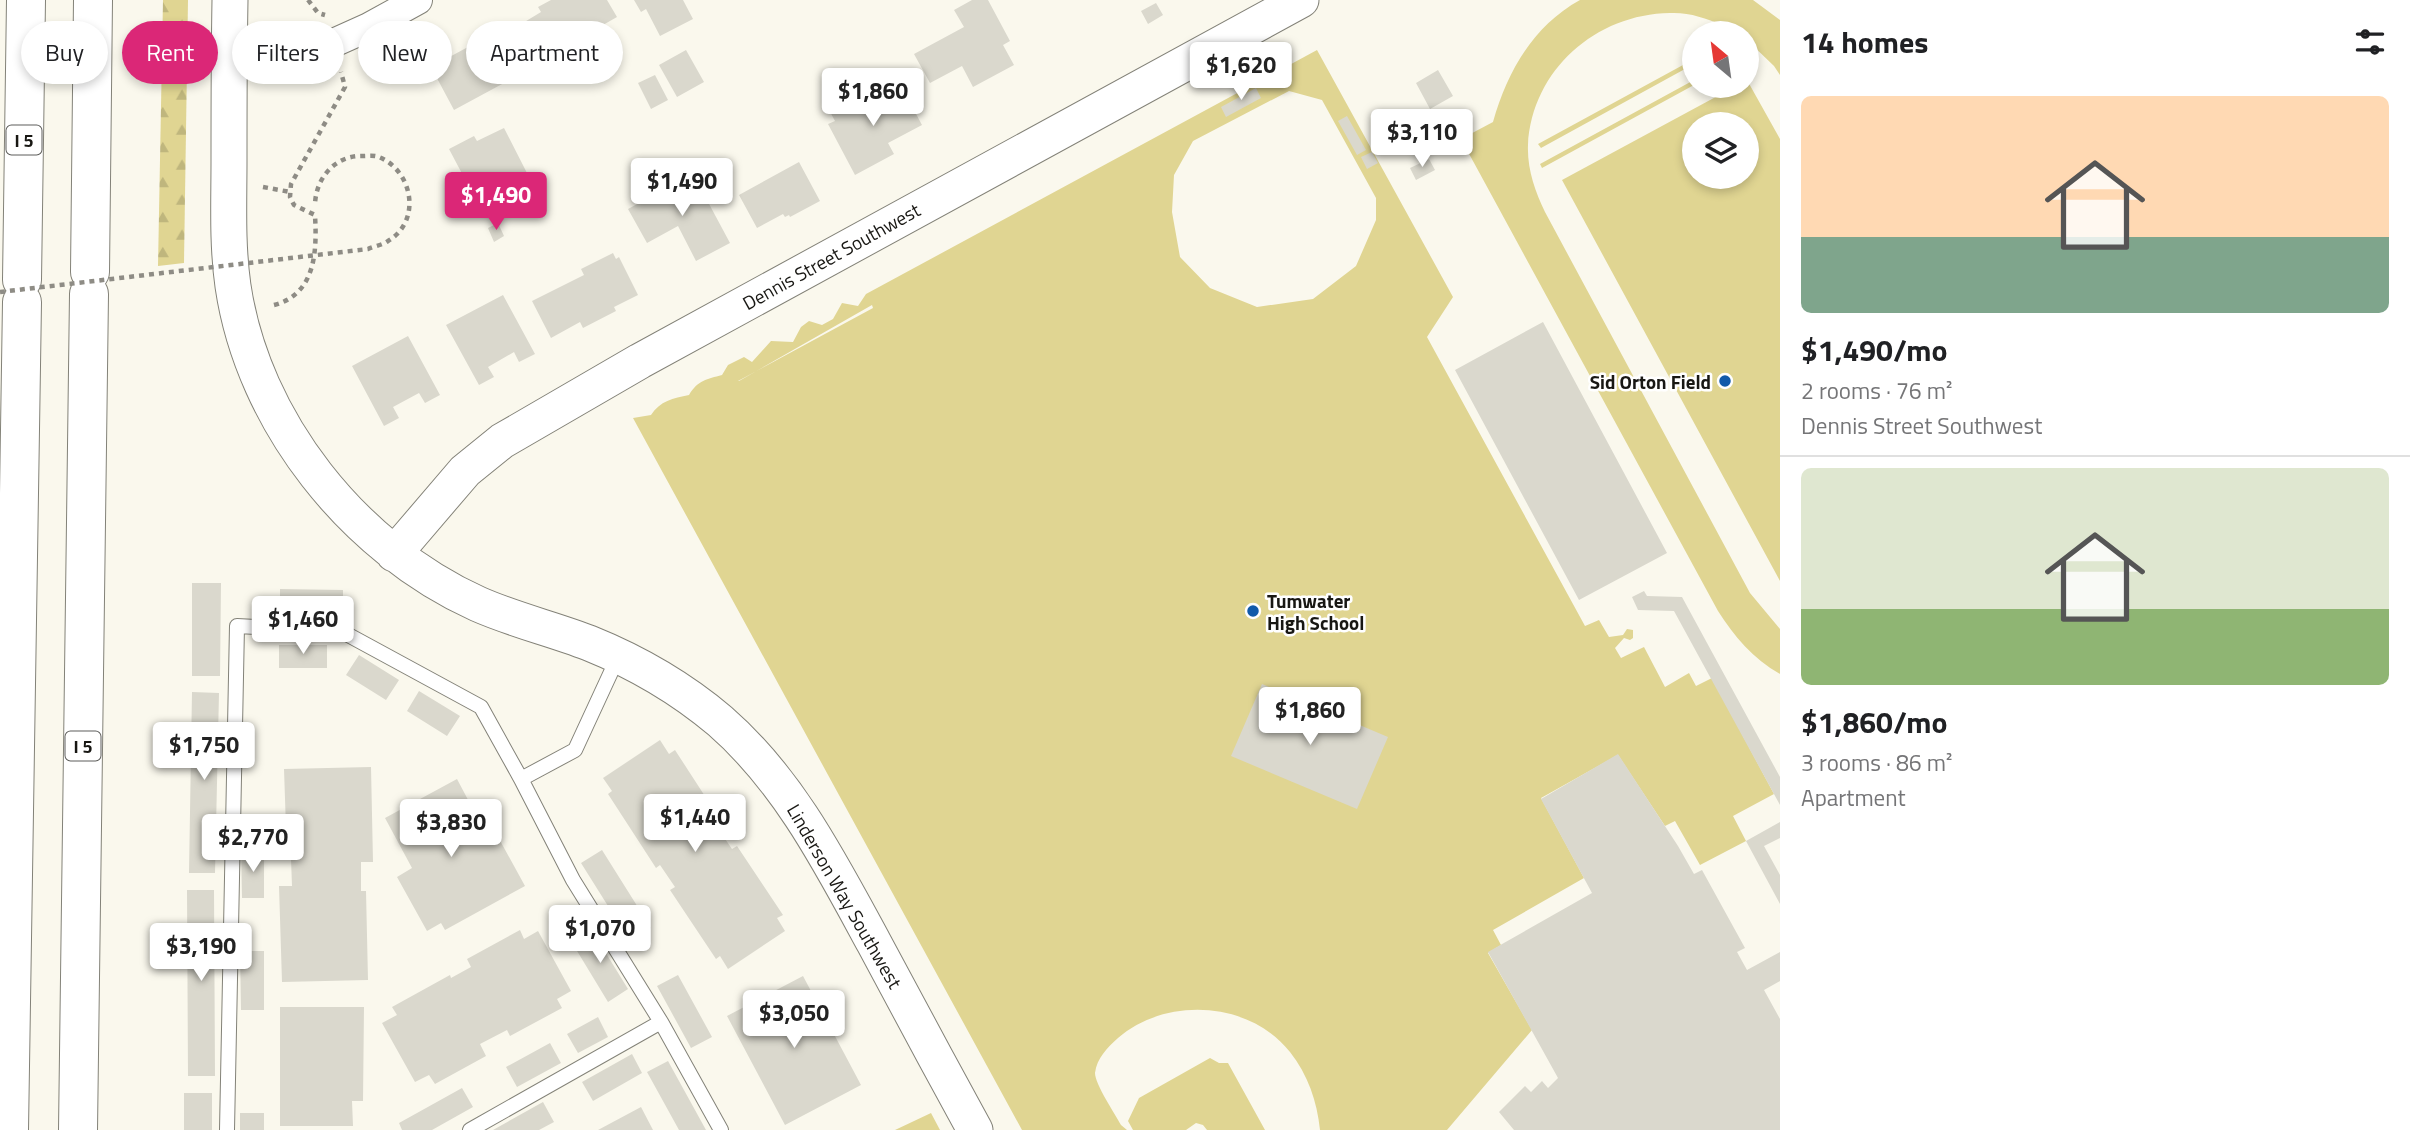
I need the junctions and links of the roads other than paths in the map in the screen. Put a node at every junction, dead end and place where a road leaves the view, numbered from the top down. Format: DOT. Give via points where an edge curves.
graph roads {
  1 [pos="26,0"];
  2 [pos="93,0"];
  3 [pos="230,0"];
  4 [pos="418,0"];
  5 [pos="1301,0"];
  6 [pos="229,47"];
  7 [pos="14,292"];
  8 [pos="394,554"];
  9 [pos="618,657"];
  10 [pos="521,779"];
  11 [pos="661,1021"];
  12 [pos="9,1130"];
  13 [pos="78,1130"];
  14 [pos="227,1130"];
  15 [pos="470,1130"];
  16 [pos="721,1130"];
  17 [pos="975,1130"];
  1 -- 7 [label="highway, I 5"];
  2 -- 13 [label="highway, I 5"];
  3 -- 6 [label="street, Linderson Way Southwest"];
  4 -- 6 [label="street" via="329,45"];
  5 -- 8 [label="street, Dennis Street Southwest" via="502,441 465,471"];
  6 -- 8 [label="street, Linderson Way Southwest" via="229,235 233,286 246,340 267,395 293,441 348,512"];
  7 -- 12 [label="highway, I 5"];
  8 -- 9 [label="street, Linderson Way Southwest" via="481,605"];
  9 -- 10 [label="lane" via="575,750"];
  9 -- 17 [label="street, Linderson Way Southwest" via="680,690 720,721 756,756 795,805"];
  10 -- 11 [label="lane" via="573,880"];
  10 -- 14 [label="lane" via="481,706 353,637 341,631 237,626"];
  11 -- 15 [label="lane"];
  11 -- 16 [label="lane"];
}
